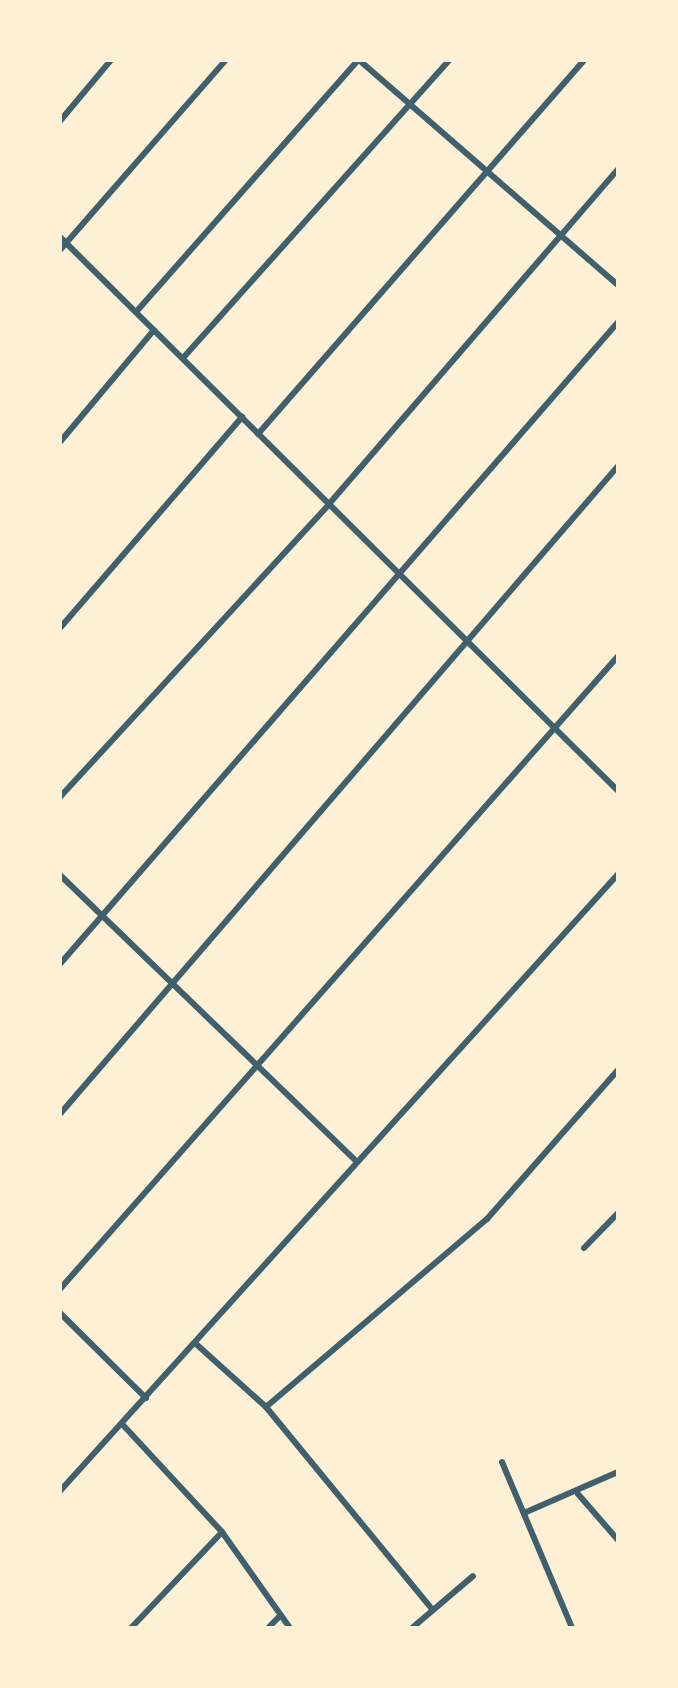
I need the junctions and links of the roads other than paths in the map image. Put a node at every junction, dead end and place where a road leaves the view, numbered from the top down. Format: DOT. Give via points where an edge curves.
graph roads {
  1 [pos="111,60"];
  2 [pos="226,60"];
  3 [pos="358,60"];
  4 [pos="449,60"];
  5 [pos="584,60"];
  6 [pos="410,104"];
  7 [pos="60,121"];
  8 [pos="618,169"];
  9 [pos="487,171"];
  10 [pos="561,235"];
  11 [pos="60,237"];
  12 [pos="66,243"];
  13 [pos="60,250"];
  14 [pos="618,285"];
  15 [pos="136,312"];
  16 [pos="618,322"];
  17 [pos="154,330"];
  18 [pos="183,358"];
  19 [pos="242,417"];
  20 [pos="258,434"];
  21 [pos="60,442"];
  22 [pos="618,466"];
  23 [pos="329,504"];
  24 [pos="401,575"];
  25 [pos="60,628"];
  26 [pos="467,641"];
  27 [pos="618,656"];
  28 [pos="555,728"];
  29 [pos="618,790"];
  30 [pos="60,797"];
  31 [pos="618,874"];
  32 [pos="60,875"];
  33 [pos="103,915"];
  34 [pos="60,964"];
  35 [pos="174,982"];
  36 [pos="259,1064"];
  37 [pos="618,1070"];
  38 [pos="60,1114"];
  39 [pos="355,1160"];
  40 [pos="618,1213"];
  41 [pos="584,1248"];
  42 [pos="60,1289"];
  43 [pos="60,1313"];
  44 [pos="195,1342"];
  45 [pos="146,1398"];
  46 [pos="266,1407"];
  47 [pos="123,1425"];
  48 [pos="502,1462"];
  49 [pos="618,1472"];
  50 [pos="60,1491"];
  51 [pos="578,1494"];
  52 [pos="524,1513"];
  53 [pos="222,1532"];
  54 [pos="618,1540"];
  55 [pos="473,1576"];
  56 [pos="431,1608"];
  57 [pos="280,1616"];
  58 [pos="131,1628"];
  59 [pos="268,1628"];
  60 [pos="290,1628"];
  61 [pos="412,1628"];
  62 [pos="572,1628"];
  1 -- 7 [label="street"];
  2 -- 12 [label="street"];
  3 -- 6 [label="street"];
  3 -- 15 [label="street"];
  4 -- 6 [label="street"];
  5 -- 9 [label="street"];
  6 -- 9 [label="street"];
  6 -- 18 [label="street"];
  8 -- 10 [label="street"];
  9 -- 10 [label="street"];
  9 -- 20 [label="street"];
  10 -- 14 [label="street"];
  10 -- 23 [label="street"];
  11 -- 12 [label="street"];
  12 -- 13 [label="street"];
  12 -- 15 [label="street"];
  15 -- 17 [label="street"];
  16 -- 24 [label="street"];
  17 -- 18 [label="street"];
  17 -- 21 [label="street"];
  18 -- 19 [label="street"];
  19 -- 20 [label="street"];
  19 -- 25 [label="street"];
  20 -- 23 [label="street"];
  22 -- 26 [label="street"];
  23 -- 24 [label="street"];
  23 -- 30 [label="street"];
  24 -- 26 [label="street"];
  24 -- 33 [label="street"];
  26 -- 28 [label="street"];
  26 -- 35 [label="street"];
  27 -- 28 [label="street"];
  28 -- 29 [label="street"];
  28 -- 36 [label="street"];
  31 -- 39 [label="street"];
  32 -- 33 [label="street"];
  33 -- 34 [label="street"];
  33 -- 35 [label="street"];
  35 -- 36 [label="street"];
  35 -- 38 [label="street"];
  36 -- 39 [label="street"];
  36 -- 42 [label="street"];
  37 -- 46 [label="street" via="487,1219"];
  39 -- 44 [label="street"];
  40 -- 41 [label="street"];
  43 -- 45 [label="street"];
  44 -- 45 [label="street"];
  44 -- 46 [label="street"];
  45 -- 47 [label="street"];
  46 -- 56 [label="street"];
  47 -- 50 [label="street"];
  47 -- 53 [label="street"];
  48 -- 52 [label="street"];
  49 -- 51 [label="street"];
  51 -- 52 [label="street"];
  51 -- 54 [label="street"];
  52 -- 62 [label="street"];
  53 -- 57 [label="street"];
  53 -- 58 [label="street"];
  55 -- 56 [label="street"];
  56 -- 61 [label="street"];
  57 -- 59 [label="street"];
  57 -- 60 [label="street"];
}
